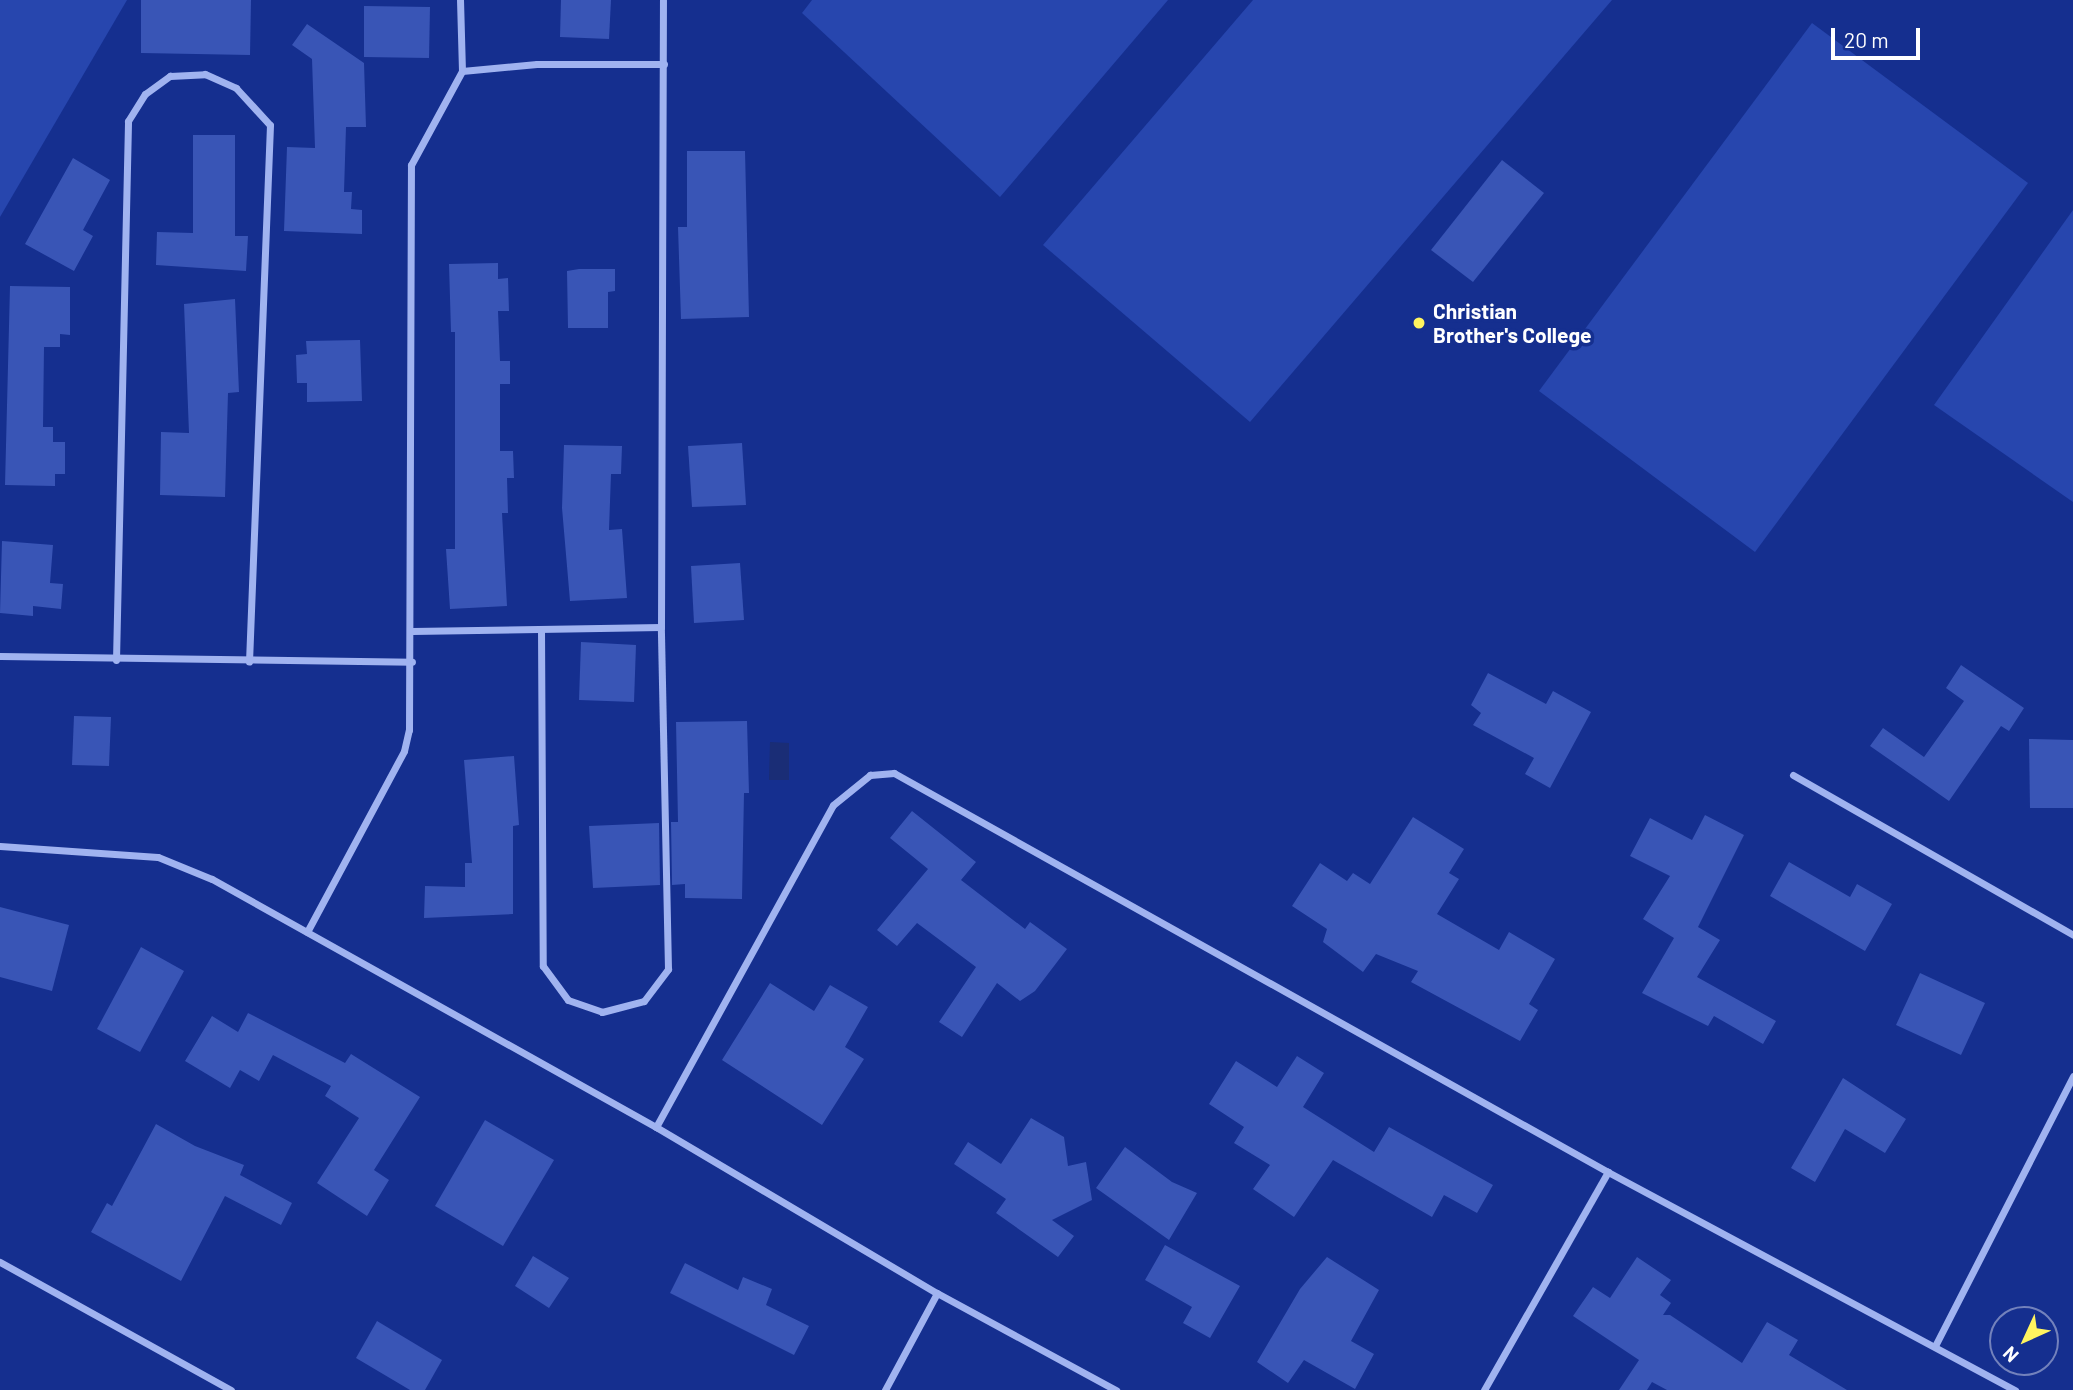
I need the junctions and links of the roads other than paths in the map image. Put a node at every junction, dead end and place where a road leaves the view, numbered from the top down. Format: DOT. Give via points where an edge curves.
graph roads {
  1 [pos="460,0"];
  2 [pos="663,0"];
  3 [pos="664,64"];
  4 [pos="462,71"];
  5 [pos="661,627"];
  6 [pos="541,629"];
  7 [pos="412,631"];
  8 [pos="0,656"];
  9 [pos="116,660"];
  10 [pos="249,662"];
  11 [pos="411,662"];
  12 [pos="1793,775"];
  13 [pos="0,846"];
  14 [pos="307,932"];
  15 [pos="2073,935"];
  16 [pos="2073,1076"];
  17 [pos="656,1127"];
  18 [pos="1608,1172"];
  19 [pos="0,1262"];
  20 [pos="937,1293"];
  21 [pos="1936,1344"];
  22 [pos="231,1390"];
  23 [pos="885,1390"];
  24 [pos="1116,1390"];
  25 [pos="1484,1390"];
  26 [pos="2015,1390"];
  1 -- 4 [label="street"];
  2 -- 3 [label="street"];
  3 -- 4 [label="street" via="537,64"];
  3 -- 5 [label="street"];
  4 -- 7 [label="street" via="411,165"];
  5 -- 6 [label="street"];
  5 -- 6 [label="street" via="668,969 644,1001 602,1012 568,1000 543,967"];
  6 -- 7 [label="street"];
  7 -- 11 [label="street"];
  8 -- 9 [label="street"];
  9 -- 10 [label="street"];
  9 -- 10 [label="street" via="128,121 145,94 170,76 205,74 236,88 270,125"];
  10 -- 11 [label="street"];
  11 -- 14 [label="street" via="404,751"];
  12 -- 15 [label="street"];
  13 -- 14 [label="street" via="158,857 212,879"];
  14 -- 17 [label="street"];
  16 -- 21 [label="street"];
  17 -- 18 [label="street" via="833,804 870,775 894,773"];
  17 -- 20 [label="street"];
  18 -- 21 [label="street"];
  18 -- 25 [label="street"];
  19 -- 22 [label="street"];
  20 -- 23 [label="street"];
  20 -- 24 [label="street"];
  21 -- 26 [label="street"];
}
